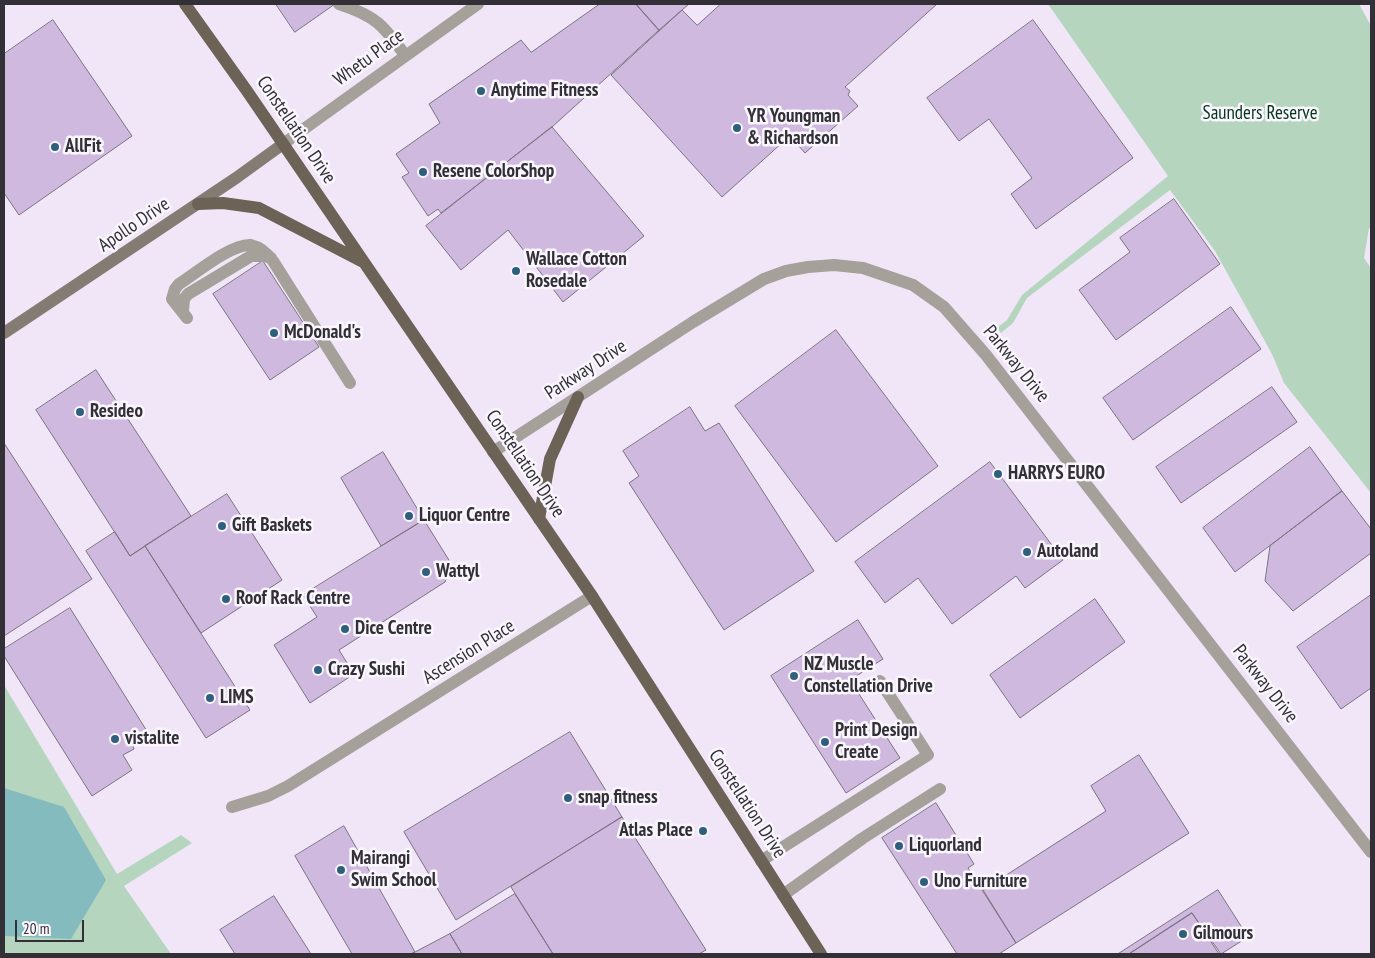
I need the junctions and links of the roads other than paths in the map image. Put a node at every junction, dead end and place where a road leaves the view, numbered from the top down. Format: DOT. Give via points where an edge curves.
graph roads {
  1 [pos="185,4"];
  2 [pos="339,4"];
  3 [pos="478,4"];
  4 [pos="405,56"];
  5 [pos="283,144"];
  6 [pos="198,204"];
  7 [pos="365,264"];
  8 [pos="185,314"];
  9 [pos="4,333"];
  10 [pos="350,384"];
  11 [pos="578,397"];
  12 [pos="493,452"];
  13 [pos="539,519"];
  14 [pos="592,596"];
  15 [pos="880,681"];
  16 [pos="940,789"];
  17 [pos="232,807"];
  18 [pos="1371,852"];
  19 [pos="761,861"];
  20 [pos="783,895"];
  21 [pos="821,954"];
  1 -- 5 [label="main road, Constellation Drive"];
  2 -- 4 [label="street" via="380,23"];
  3 -- 4 [label="street, Whetu Place"];
  4 -- 5 [label="street, Whetu Place"];
  5 -- 6 [label="main road, Apollo Drive"];
  5 -- 7 [label="main road, Constellation Drive"];
  6 -- 7 [label="main road" via="223,203 259,208"];
  6 -- 9 [label="main road, Apollo Drive"];
  7 -- 12 [label="main road, Constellation Drive"];
  8 -- 10 [label="street" via="172,299 179,284 232,250 249,245 260,248 271,258"];
  11 -- 12 [label="street, Parkway Drive"];
  11 -- 13 [label="main road" via="550,459"];
  11 -- 18 [label="street, Parkway Drive" via="701,317 764,280 786,271 834,265 863,268 913,286 944,308 986,355"];
  12 -- 13 [label="main road, Constellation Drive"];
  13 -- 14 [label="main road, Constellation Drive"];
  14 -- 17 [label="street, Ascension Place" via="288,786"];
  14 -- 19 [label="main road, Constellation Drive"];
  15 -- 19 [label="street" via="928,755"];
  16 -- 20 [label="street"];
  19 -- 20 [label="main road, Constellation Drive"];
  20 -- 21 [label="main road, Constellation Drive"];
}
